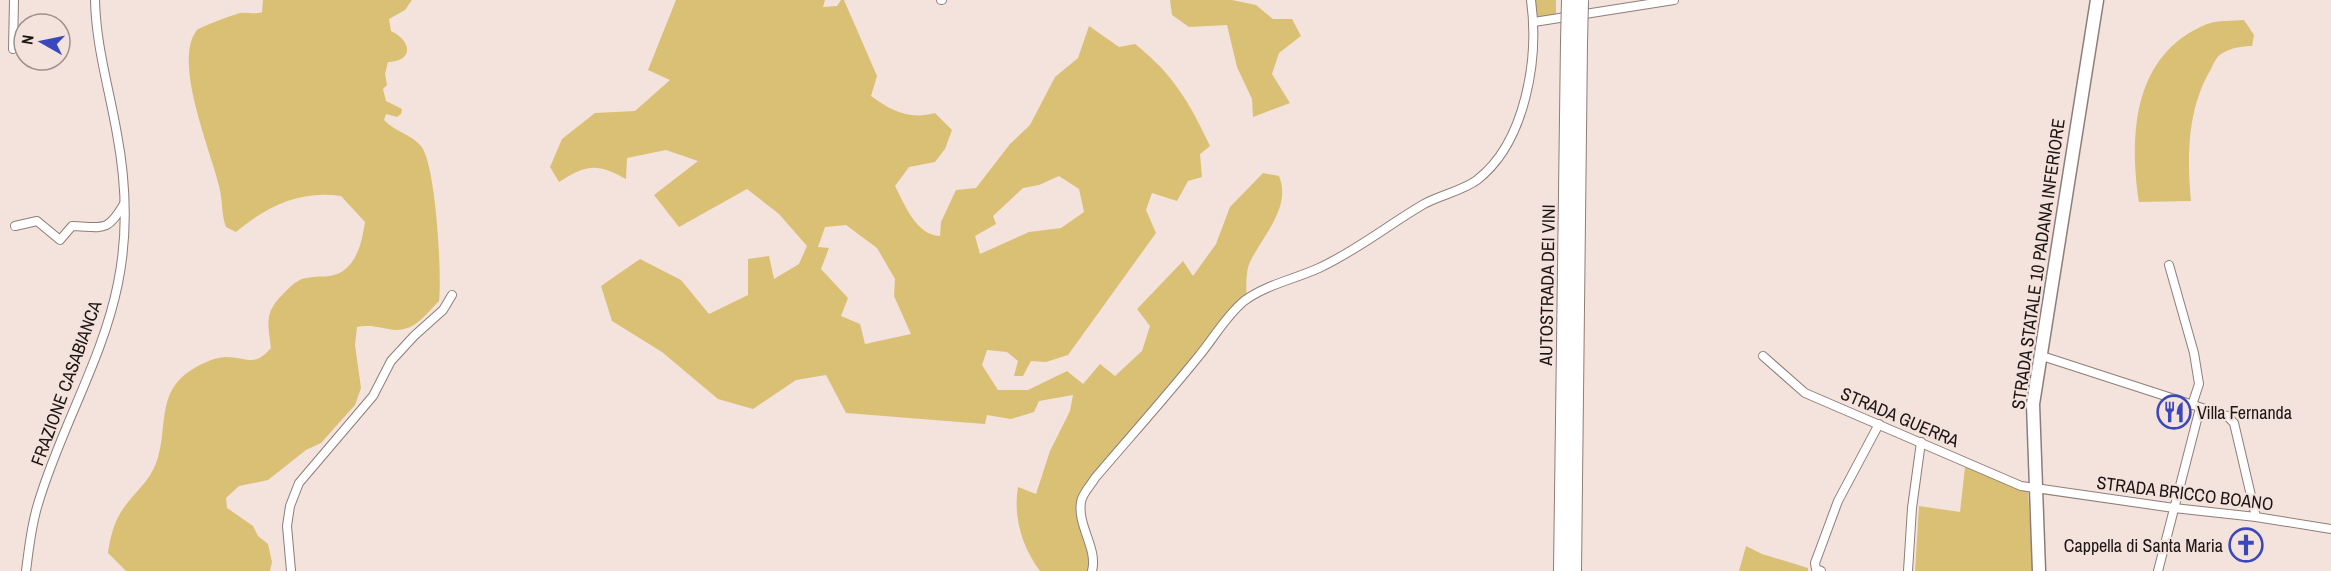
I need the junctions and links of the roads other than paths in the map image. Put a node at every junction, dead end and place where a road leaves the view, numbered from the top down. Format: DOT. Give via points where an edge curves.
graph roads {
  1 [pos="95,0"];
  2 [pos="1531,0"];
  3 [pos="1569,0"];
  4 [pos="1581,0"];
  5 [pos="1674,0"];
  6 [pos="2097,0"];
  7 [pos="1534,22"];
  8 [pos="1574,43"];
  9 [pos="124,203"];
  10 [pos="15,226"];
  11 [pos="2169,265"];
  12 [pos="452,296"];
  13 [pos="2039,355"];
  14 [pos="1764,356"];
  15 [pos="2196,406"];
  16 [pos="1879,424"];
  17 [pos="1921,442"];
  18 [pos="2035,488"];
  19 [pos="2174,508"];
  20 [pos="2256,516"];
  21 [pos="2331,530"];
  22 [pos="26,571"];
  23 [pos="291,571"];
  24 [pos="1092,571"];
  25 [pos="1561,571"];
  26 [pos="1574,571"];
  27 [pos="1821,571"];
  28 [pos="1908,571"];
  29 [pos="2039,571"];
  30 [pos="2158,571"];
  1 -- 9 [label="street, FRAZIONE CASABIANCA" via="96,32 118,134"];
  2 -- 7 [label="street"];
  3 -- 8 [label="highway, AUTOSTRADA DEI VINI, bridge"];
  4 -- 8 [label="highway, AUTOSTRADA DEI VINI, bridge"];
  5 -- 7 [label="street"];
  6 -- 13 [label="main road, STRADA STATALE 10 PADANA INFERIORE"];
  7 -- 24 [label="street" via="1523,109 1495,162 1476,181 1425,203 1320,268 1246,299 1228,316 1200,355 1095,478 1081,501 1082,525 1095,562"];
  8 -- 25 [label="highway, AUTOSTRADA DEI VINI"];
  8 -- 26 [label="highway, AUTOSTRADA DEI VINI"];
  9 -- 10 [label="street" via="113,223 72,226 60,240 37,221"];
  9 -- 22 [label="street, FRAZIONE CASABIANCA" via="118,283 104,331 38,504"];
  11 -- 15 [label="street" via="2194,353 2199,384"];
  12 -- 23 [label="street" via="443,310 391,361 373,396 299,483 287,526"];
  13 -- 15 [label="street"];
  13 -- 18 [label="main road, STRADA STATALE 10 PADANA INFERIORE" via="2033,404"];
  14 -- 16 [label="street, STRADA GUERRA" via="1805,393"];
  15 -- 19 [label="street"];
  15 -- 20 [label="street" via="2227,416 2234,423"];
  16 -- 17 [label="street, STRADA GUERRA"];
  16 -- 27 [label="street" via="1838,501 1815,563"];
  17 -- 18 [label="street, STRADA GUERRA" via="2021,486"];
  17 -- 28 [label="street"];
  18 -- 19 [label="street, STRADA BRICCO BOANO"];
  18 -- 29 [label="main road, STRADA STATALE 10 PADANA INFERIORE"];
  19 -- 20 [label="street, STRADA BRICCO BOANO"];
  19 -- 30 [label="street"];
  20 -- 21 [label="street, STRADA BRICCO BOANO"];
}
